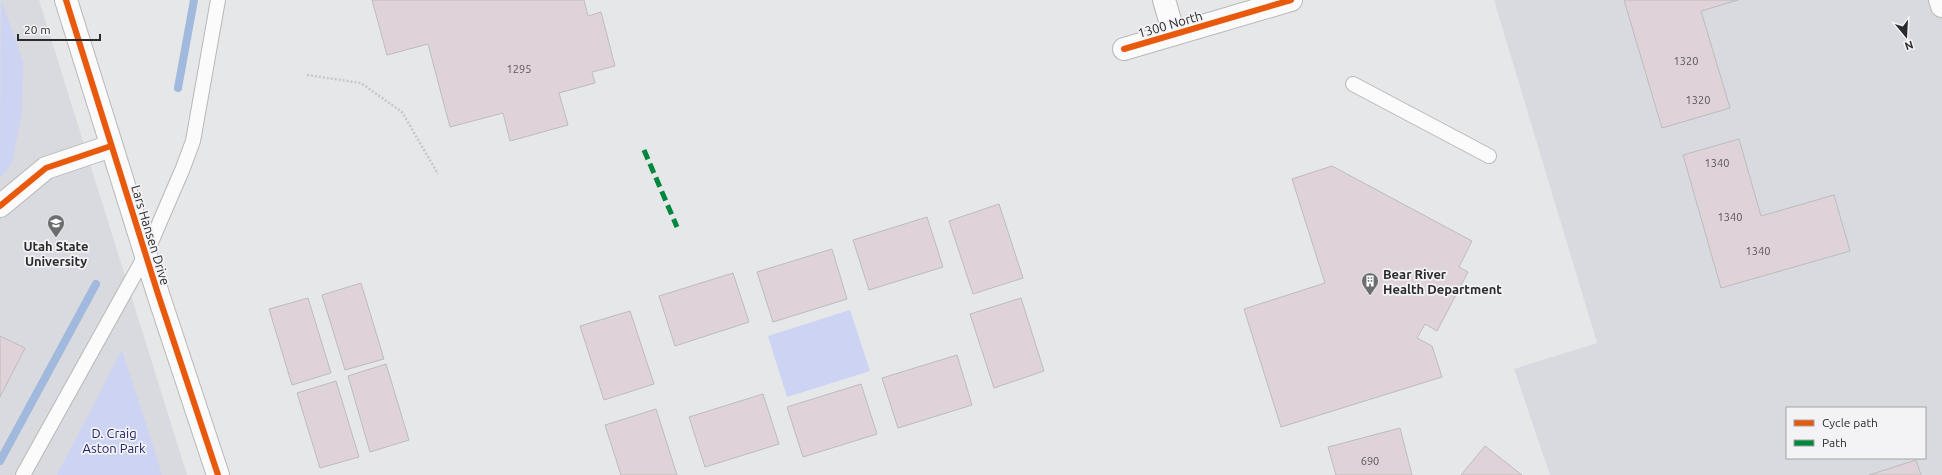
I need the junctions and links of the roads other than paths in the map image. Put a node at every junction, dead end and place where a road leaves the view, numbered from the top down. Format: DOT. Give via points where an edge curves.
graph roads {
  1 [pos="66,0"];
  2 [pos="218,0"];
  3 [pos="1164,0"];
  4 [pos="1291,0"];
  5 [pos="1940,0"];
  6 [pos="1942,6"];
  7 [pos="1174,34"];
  8 [pos="1124,49"];
  9 [pos="1353,84"];
  10 [pos="111,146"];
  11 [pos="1489,156"];
  12 [pos="0,206"];
  13 [pos="146,254"];
  14 [pos="22,475"];
  15 [pos="218,475"];
  1 -- 10 [label="main road, Lars Hansen Drive"];
  2 -- 13 [label="lane" via="193,141"];
  3 -- 7 [label="main road"];
  4 -- 7 [label="main road, 1300 North"];
  5 -- 6 [label="main road"];
  7 -- 8 [label="main road, 1300 North"];
  9 -- 11 [label="lane"];
  10 -- 12 [label="main road" via="46,168"];
  10 -- 13 [label="main road, Lars Hansen Drive"];
  13 -- 14 [label="lane"];
  13 -- 15 [label="main road, Lars Hansen Drive"];
}
